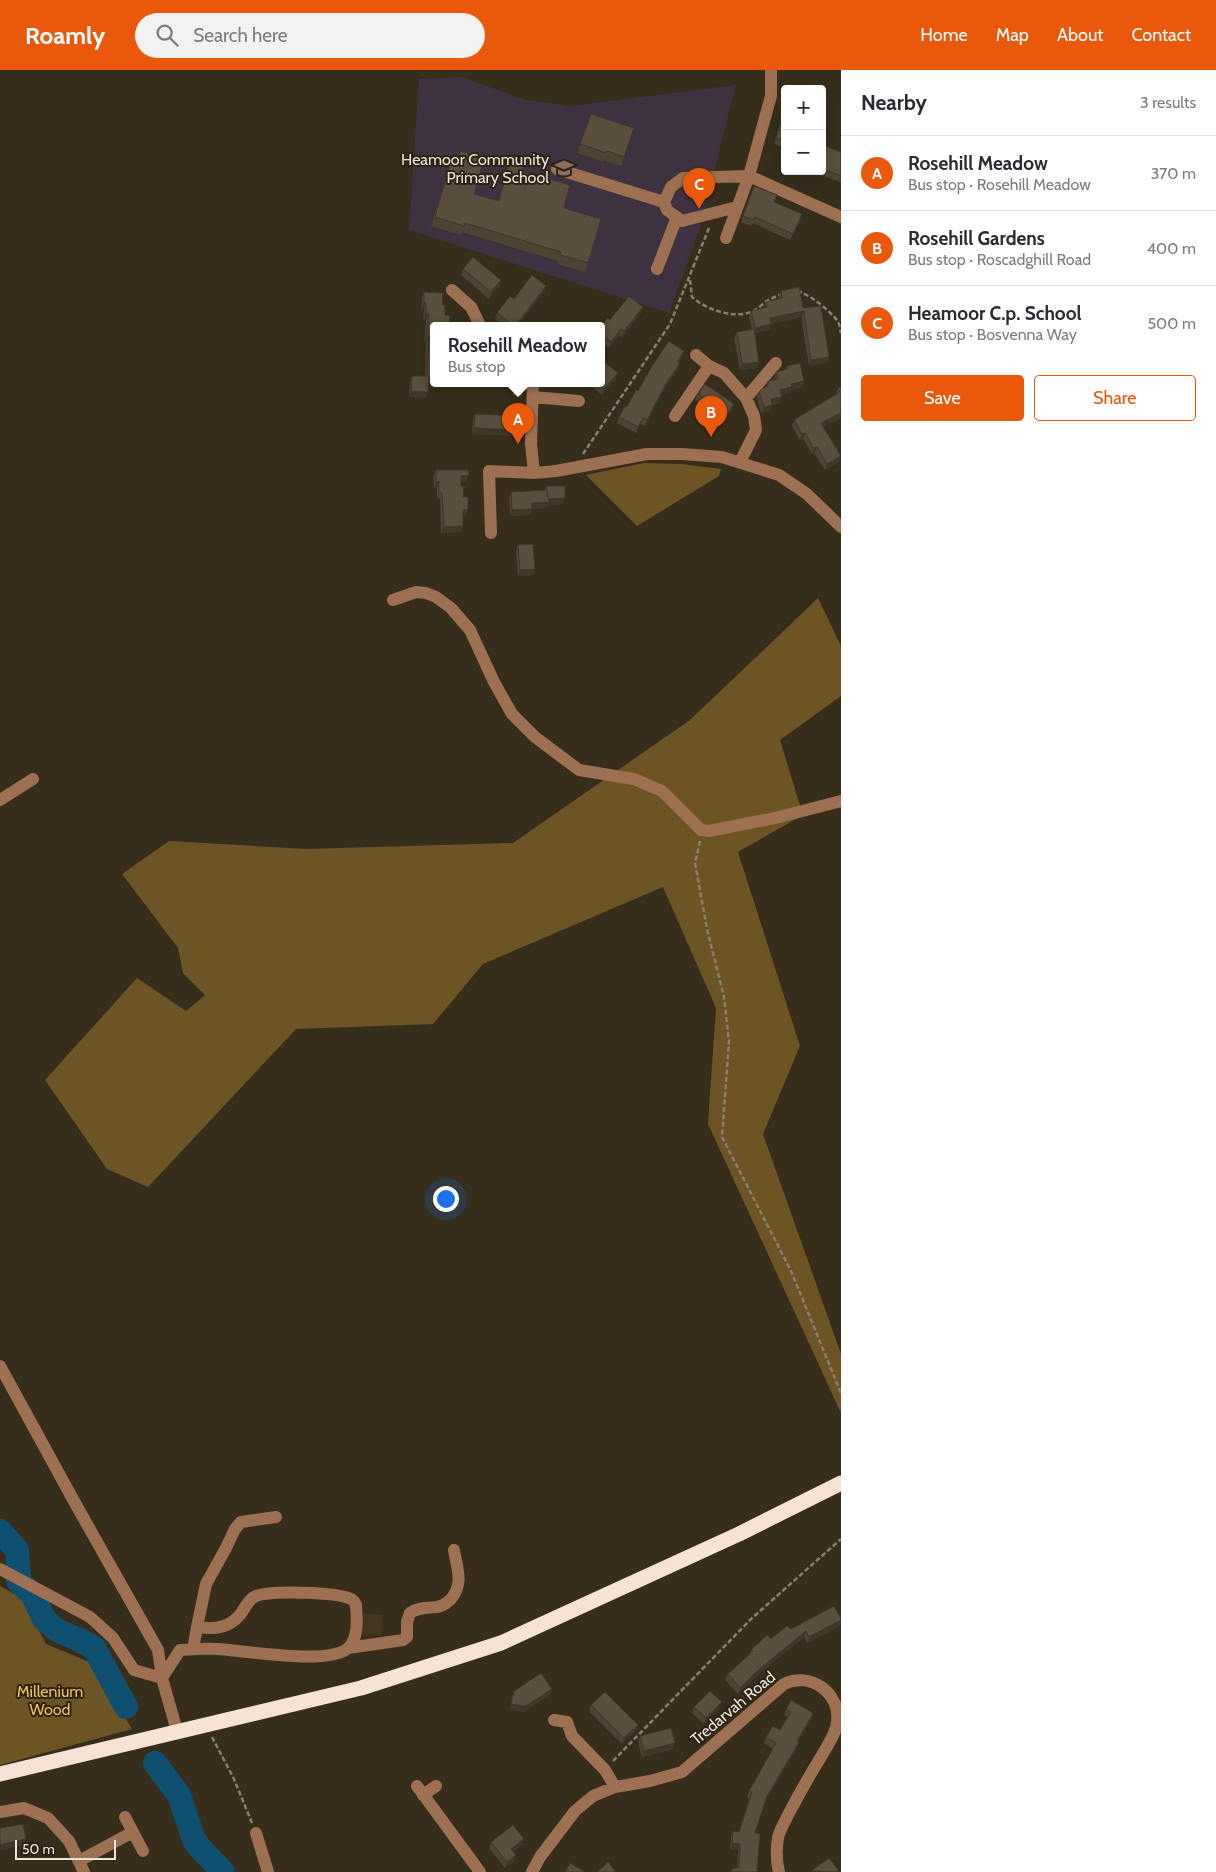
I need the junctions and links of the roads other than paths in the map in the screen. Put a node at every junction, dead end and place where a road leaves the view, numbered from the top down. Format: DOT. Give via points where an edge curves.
graph roads {
  1 [pos="771,70"];
  2 [pos="557,169"];
  3 [pos="749,176"];
  4 [pos="664,202"];
  5 [pos="738,207"];
  6 [pos="677,217"];
  7 [pos="841,217"];
  8 [pos="726,238"];
  9 [pos="657,269"];
  10 [pos="452,290"];
  11 [pos="478,322"];
  12 [pos="696,355"];
  13 [pos="776,363"];
  14 [pos="709,366"];
  15 [pos="533,387"];
  16 [pos="533,397"];
  17 [pos="746,398"];
  18 [pos="579,401"];
  19 [pos="675,416"];
  20 [pos="740,462"];
  21 [pos="534,473"];
  22 [pos="841,527"];
  23 [pos="491,533"];
  24 [pos="393,600"];
  25 [pos="33,779"];
  26 [pos="0,800"];
  27 [pos="841,801"];
  28 [pos="0,1366"];
  29 [pos="841,1483"];
  30 [pos="276,1517"];
  31 [pos="454,1550"];
  32 [pos="0,1569"];
  33 [pos="197,1627"];
  34 [pos="348,1648"];
  35 [pos="193,1649"];
  36 [pos="162,1678"];
  37 [pos="554,1720"];
  38 [pos="177,1731"];
  39 [pos="0,1774"];
  40 [pos="436,1786"];
  41 [pos="615,1787"];
  42 [pos="0,1812"];
  43 [pos="125,1817"];
  44 [pos="133,1832"];
  45 [pos="256,1833"];
  46 [pos="143,1851"];
  47 [pos="81,1866"];
  48 [pos="268,1872"];
  49 [pos="480,1872"];
  50 [pos="532,1872"];
  51 [pos="779,1872"];
  1 -- 3 [label="street" via="771,96"];
  2 -- 4 [label="street"];
  3 -- 4 [label="street" via="683,178 671,187"];
  3 -- 5 [label="street"];
  3 -- 7 [label="street"];
  4 -- 6 [label="street" via="667,210"];
  5 -- 6 [label="street" via="682,221"];
  5 -- 8 [label="street"];
  6 -- 9 [label="street"];
  10 -- 11 [label="street" via="471,307"];
  12 -- 14 [label="street"];
  13 -- 17 [label="street"];
  14 -- 17 [label="street" via="724,373"];
  14 -- 19 [label="street"];
  15 -- 16 [label="street"];
  16 -- 18 [label="street"];
  16 -- 21 [label="street" via="531,444"];
  17 -- 20 [label="street" via="756,430"];
  20 -- 21 [label="street" via="722,457 646,454"];
  20 -- 22 [label="street" via="779,475 807,494"];
  21 -- 23 [label="street" via="489,471"];
  24 -- 27 [label="street" via="416,592 426,593 451,608 470,630 512,714 535,738 579,770 634,779 662,791 700,830 775,818"];
  25 -- 26 [label="street"];
  28 -- 36 [label="street" via="158,1650"];
  29 -- 38 [label="highway" via="739,1534 501,1643 360,1688"];
  30 -- 33 [label="street" via="241,1522 235,1529 206,1584"];
  31 -- 34 [label="street" via="460,1580 449,1601 410,1613 407,1636 403,1640"];
  32 -- 36 [label="street" via="90,1617 113,1638 134,1670"];
  33 -- 34 [label="street" via="212,1629 234,1622 254,1597 290,1592 343,1597 354,1602 356,1611 354,1638"];
  33 -- 35 [label="street"];
  34 -- 35 [label="street" via="312,1657"];
  35 -- 36 [label="street" via="180,1650"];
  36 -- 38 [label="street"];
  37 -- 41 [label="street" via="567,1722 572,1736 605,1770"];
  38 -- 39 [label="highway"];
  40 -- 49 [label="street" via="420,1790"];
  41 -- 50 [label="street, Tredarvah Road" via="593,1796 575,1811"];
  41 -- 51 [label="street, Tredarvah Road" via="682,1772 784,1684 793,1680 810,1681 824,1687 835,1702 837,1722 830,1741 778,1836 776,1858"];
  42 -- 47 [label="street" via="24,1808 48,1818 69,1841"];
  43 -- 44 [label="street"];
  44 -- 46 [label="street"];
  44 -- 47 [label="street"];
  45 -- 48 [label="street"];
}
